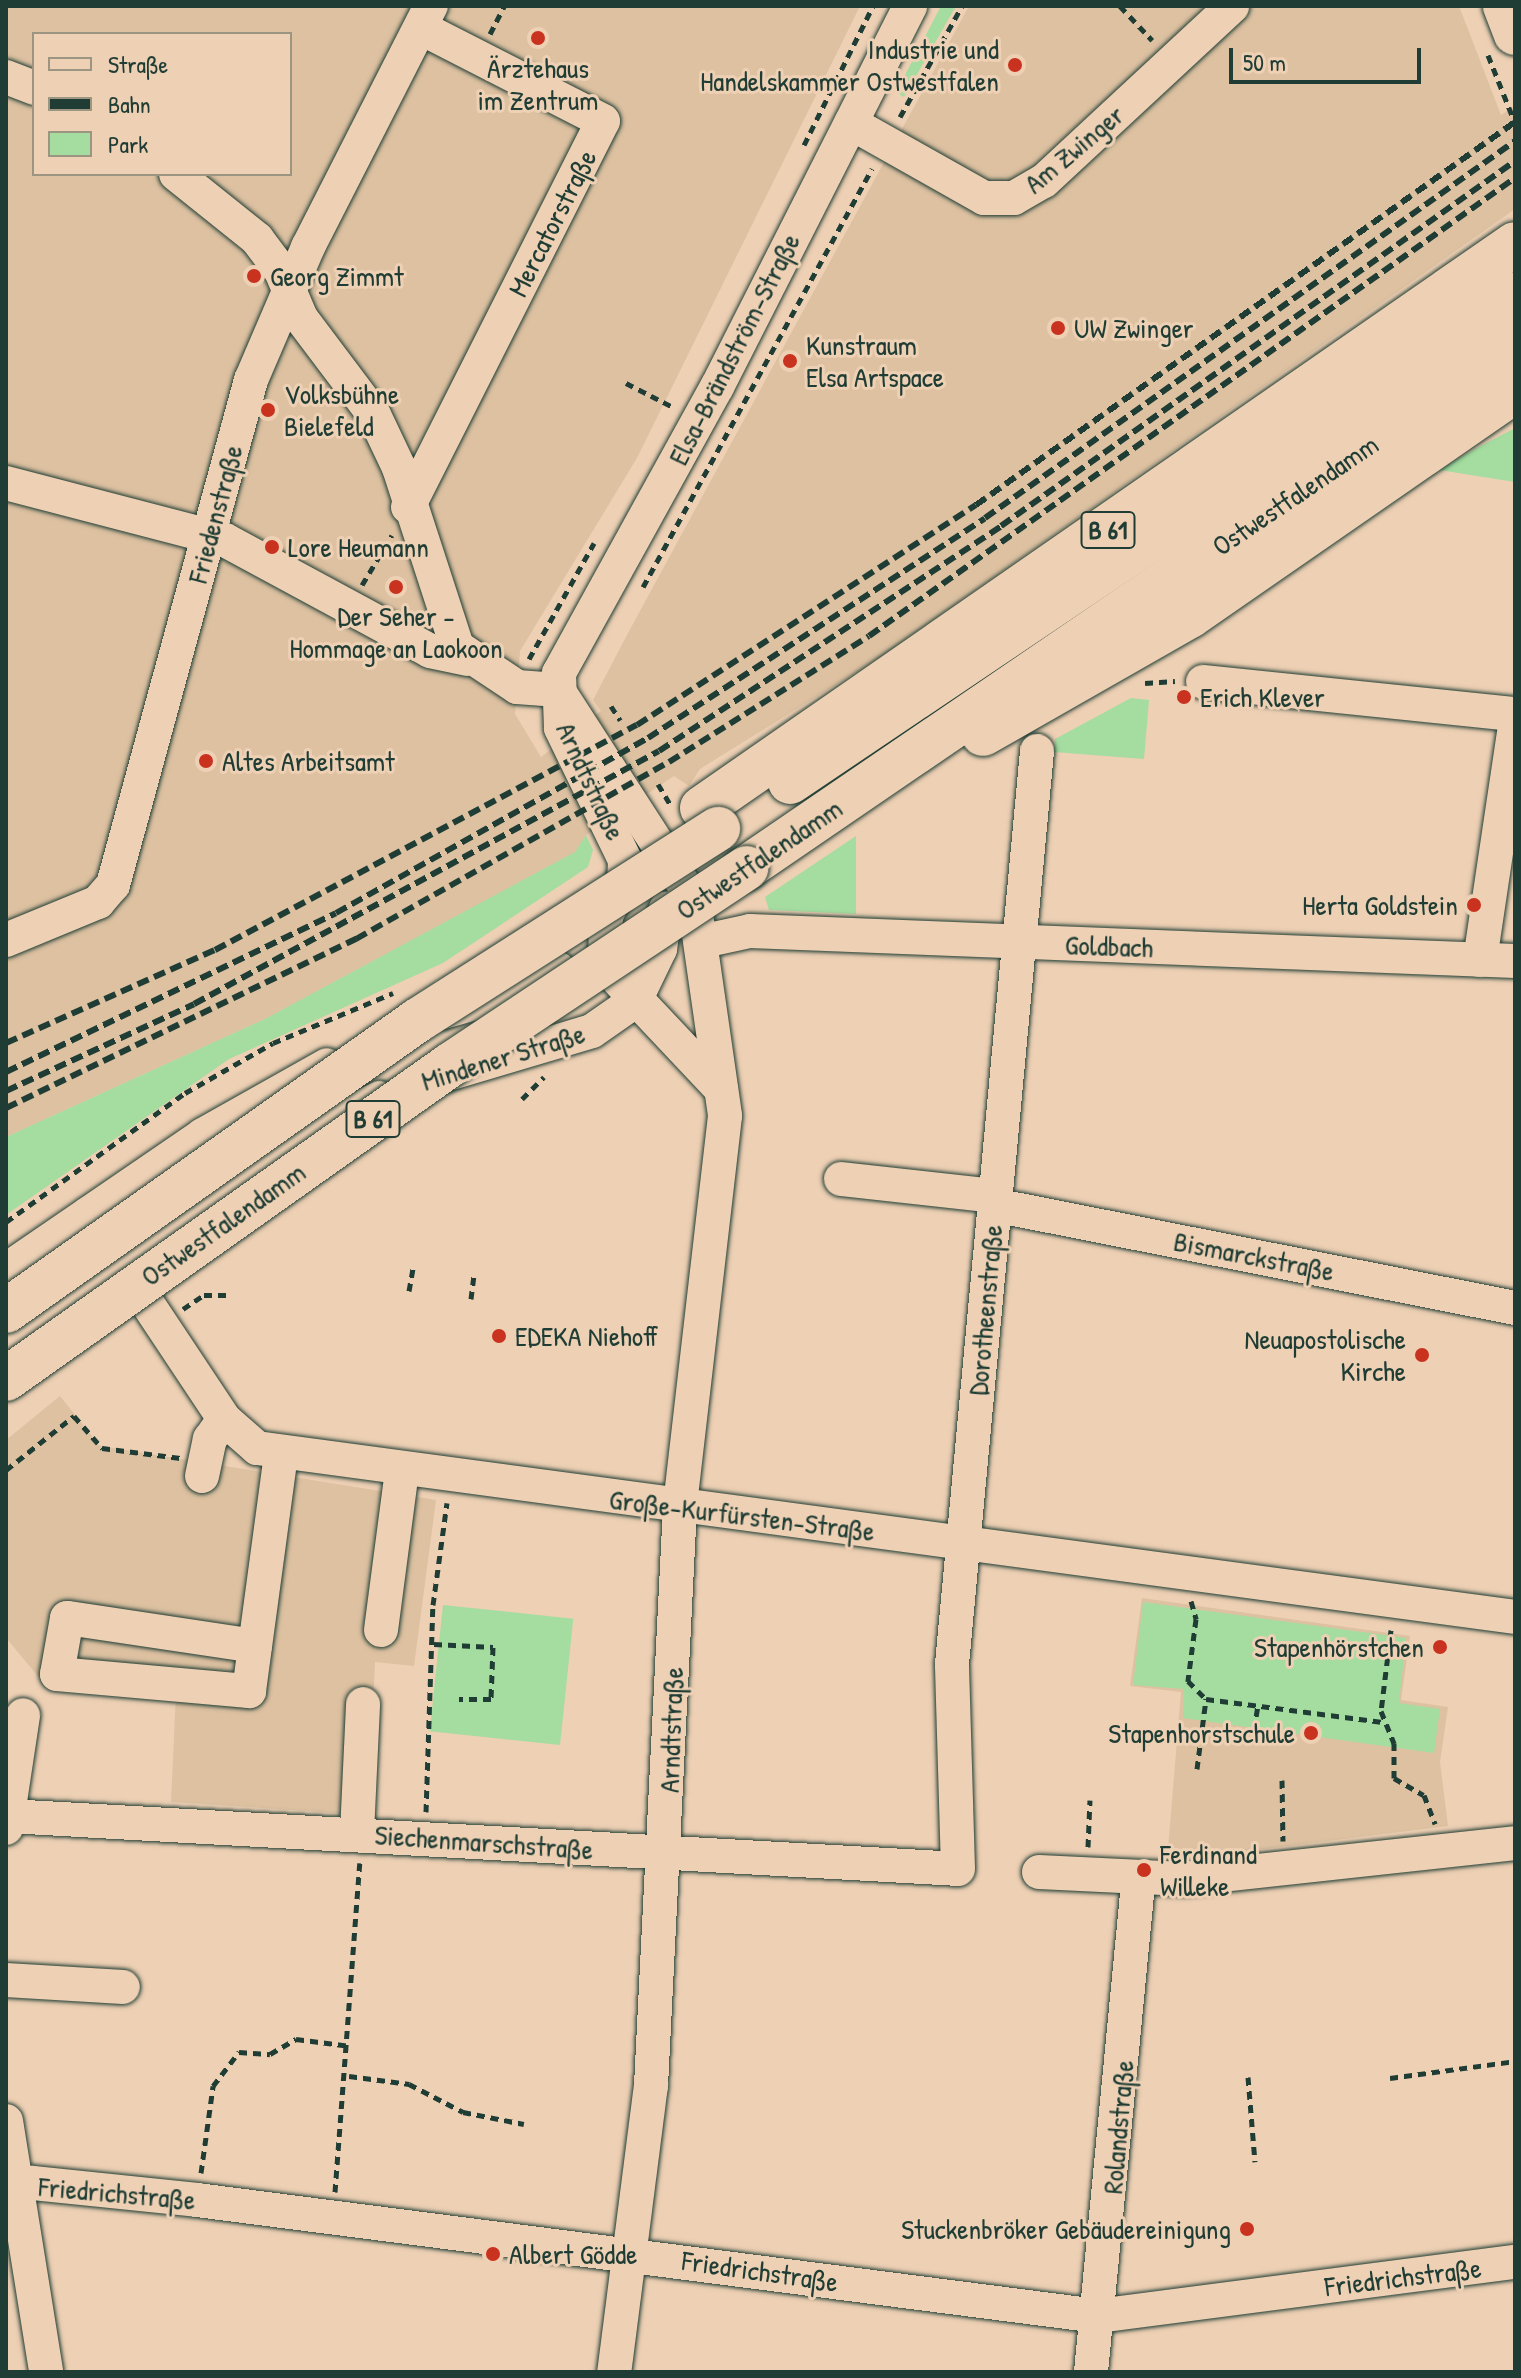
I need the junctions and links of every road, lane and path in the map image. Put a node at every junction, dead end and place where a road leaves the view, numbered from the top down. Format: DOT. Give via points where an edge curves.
graph roads {
  1 [pos="873,6"];
  2 [pos="910,6"];
  3 [pos="962,6"];
  4 [pos="1120,6"];
  5 [pos="1232,6"];
  6 [pos="1504,6"];
  7 [pos="426,17"];
  8 [pos="1500,41"];
  9 [pos="1172,62"];
  10 [pos="6,77"];
  11 [pos="32,87"];
  12 [pos="851,123"];
  13 [pos="1515,123"];
  14 [pos="886,142"];
  15 [pos="799,153"];
  16 [pos="178,176"];
  17 [pos="1515,244"];
  18 [pos="289,288"];
  19 [pos="1515,294"];
  20 [pos="1498,355"];
  21 [pos="626,383"];
  22 [pos="681,393"];
  23 [pos="674,408"];
  24 [pos="670,416"];
  25 [pos="6,483"];
  26 [pos="408,507"];
  27 [pos="601,532"];
  28 [pos="209,535"];
  29 [pos="640,593"];
  30 [pos="348,608"];
  31 [pos="529,657"];
  32 [pos="467,659"];
  33 [pos="1203,682"];
  34 [pos="1130,686"];
  35 [pos="558,690"];
  36 [pos="611,706"];
  37 [pos="1515,714"];
  38 [pos="620,720"];
  39 [pos="1515,727"];
  40 [pos="1037,751"];
  41 [pos="710,819"];
  42 [pos="662,848"];
  43 [pos="606,916"];
  44 [pos="6,940"];
  45 [pos="704,941"];
  46 [pos="1018,943"];
  47 [pos="1480,960"];
  48 [pos="1515,961"];
  49 [pos="635,1001"];
  50 [pos="408,1005"];
  51 [pos="549,1073"];
  52 [pos="721,1089"];
  53 [pos="522,1099"];
  54 [pos="841,1179"];
  55 [pos="994,1200"];
  56 [pos="88,1214"];
  57 [pos="6,1222"];
  58 [pos="121,1259"];
  59 [pos="413,1268"];
  60 [pos="6,1270"];
  61 [pos="474,1275"];
  62 [pos="409,1291"];
  63 [pos="229,1295"];
  64 [pos="471,1299"];
  65 [pos="1515,1308"];
  66 [pos="6,1311"];
  67 [pos="165,1321"];
  68 [pos="6,1342"];
  69 [pos="6,1379"];
  70 [pos="224,1419"];
  71 [pos="281,1455"];
  72 [pos="203,1468"];
  73 [pos="6,1470"];
  74 [pos="402,1470"];
  75 [pos="450,1478"];
  76 [pos="680,1507"];
  77 [pos="965,1544"];
  78 [pos="1193,1574"];
  79 [pos="1395,1600"];
  80 [pos="1515,1617"];
  81 [pos="381,1630"];
  82 [pos="434,1644"];
  83 [pos="255,1646"];
  84 [pos="459,1699"];
  85 [pos="1206,1699"];
  86 [pos="363,1704"];
  87 [pos="1258,1705"];
  88 [pos="23,1715"];
  89 [pos="1383,1722"];
  90 [pos="1254,1730"];
  91 [pos="1197,1769"];
  92 [pos="1282,1780"];
  93 [pos="1090,1800"];
  94 [pos="7,1822"];
  95 [pos="360,1834"];
  96 [pos="424,1838"];
  97 [pos="1515,1843"];
  98 [pos="1439,1852"];
  99 [pos="667,1853"];
  100 [pos="958,1869"];
  101 [pos="1286,1870"];
  102 [pos="1039,1872"];
  103 [pos="1087,1876"];
  104 [pos="1144,1881"];
  105 [pos="6,1980"];
  106 [pos="123,1987"];
  107 [pos="351,2046"];
  108 [pos="1515,2061"];
  109 [pos="349,2076"];
  110 [pos="1248,2077"];
  111 [pos="1390,2078"];
  112 [pos="6,2121"];
  113 [pos="524,2124"];
  114 [pos="1255,2162"];
  115 [pos="12,2189"];
  116 [pos="197,2200"];
  117 [pos="332,2216"];
  118 [pos="629,2253"];
  119 [pos="1515,2262"];
  120 [pos="1098,2316"];
  121 [pos="46,2372"];
  122 [pos="614,2372"];
  123 [pos="1091,2372"];
  1 -- 15 [label="path"];
  2 -- 12 [label="street, Elsa-Brändström-Straße"];
  3 -- 14 [label="path"];
  4 -- 9 [label="path"];
  5 -- 9 [label="street, Am Zwinger"];
  6 -- 8 [label="main road"];
  7 -- 18 [label="street, Friedenstraße"];
  7 -- 26 [label="street, Mercatorstraße" via="603,121"];
  8 -- 13 [label="path"];
  9 -- 14 [label="street, Am Zwinger" via="1044,181 1014,198 984,198"];
  10 -- 11 [label="street"];
  12 -- 14 [label="street, Am Zwinger"];
  12 -- 35 [label="street, Elsa-Brändström-Straße" via="717,387 576,634"];
  14 -- 29 [label="path" via="743,415"];
  16 -- 18 [label="street" via="257,239"];
  17 -- 41 [label="highway, B 61"];
  18 -- 26 [label="street" via="301,318 374,415"];
  18 -- 28 [label="street, Friedenstraße" via="251,380"];
  19 -- 20 [label="highway, Ostwestfalendamm / B 61"];
  20 -- 41 [label="highway, Ostwestfalendamm / B 61"];
  20 -- 69 [label="highway, Ostwestfalendamm / B 61, bridge" via="1118,660 828,813 450,1065"];
  21 -- 23 [label="path"];
  22 -- 23 [label="path"];
  23 -- 24 [label="path"];
  25 -- 28 [label="street"];
  26 -- 30 [label="path"];
  26 -- 32 [label="street" via="449,631"];
  27 -- 31 [label="path"];
  28 -- 30 [label="street"];
  28 -- 44 [label="street, Friedenstraße" via="113,885 98,902"];
  30 -- 32 [label="street" via="430,651"];
  32 -- 35 [label="street, Arndtstraße" via="517,687"];
  33 -- 34 [label="path"];
  33 -- 37 [label="street"];
  35 -- 42 [label="street, Arndtstraße"];
  35 -- 43 [label="street, Arndtstraße" via="572,755 622,843 624,881"];
  36 -- 38 [label="path"];
  39 -- 47 [label="street"];
  40 -- 46 [label="street, Dorotheenstraße"];
  41 -- 50 [label="highway, B 61, bridge"];
  42 -- 45 [label="street, Arndtstraße" via="694,900"];
  42 -- 49 [label="street, Arndtstraße" via="660,949"];
  43 -- 49 [label="street, Arndtstraße" via="605,966"];
  43 -- 56 [label="street, Mindener Straße" via="578,954 538,985 393,1032 272,1093"];
  45 -- 46 [label="street, Goldbach" via="750,931"];
  45 -- 52 [label="street, Arndtstraße"];
  46 -- 47 [label="street, Goldbach"];
  46 -- 55 [label="street, Dorotheenstraße"];
  47 -- 48 [label="street, Goldbach"];
  49 -- 52 [label="street, Arndtstraße"];
  49 -- 58 [label="street, Mindener Straße" via="592,1031 423,1080 321,1126 257,1160"];
  50 -- 57 [label="path" via="273,1043 185,1093"];
  50 -- 66 [label="highway, Ostwestfalendamm / B 61, bridge"];
  51 -- 53 [label="path"];
  52 -- 76 [label="street, Arndtstraße" via="725,1156"];
  54 -- 55 [label="street, Bismarckstraße"];
  55 -- 65 [label="street, Bismarckstraße"];
  55 -- 77 [label="street, Dorotheenstraße"];
  56 -- 58 [label="street, Große-Kurfürsten-Straße"];
  56 -- 60 [label="street, Mindener Straße"];
  58 -- 67 [label="street, Große-Kurfürsten-Straße"];
  58 -- 68 [label="street, Mindener Straße"];
  59 -- 62 [label="path"];
  61 -- 64 [label="path"];
  63 -- 67 [label="path" via="204,1295"];
  67 -- 70 [label="street, Große-Kurfürsten-Straße"];
  70 -- 71 [label="street, Große-Kurfürsten-Straße" via="257,1448"];
  70 -- 72 [label="street"];
  71 -- 74 [label="street, Große-Kurfürsten-Straße"];
  71 -- 83 [label="street"];
  72 -- 73 [label="path" via="102,1448 74,1416"];
  74 -- 75 [label="street, Große-Kurfürsten-Straße"];
  74 -- 81 [label="street"];
  75 -- 76 [label="street, Große-Kurfürsten-Straße"];
  75 -- 82 [label="path"];
  76 -- 77 [label="street, Große-Kurfürsten-Straße"];
  76 -- 99 [label="street, Arndtstraße"];
  77 -- 78 [label="street, Große-Kurfürsten-Straße"];
  77 -- 100 [label="street, Dorotheenstraße" via="952,1664"];
  78 -- 79 [label="street, Große-Kurfürsten-Straße"];
  78 -- 85 [label="path" via="1188,1681"];
  79 -- 80 [label="street, Große-Kurfürsten-Straße"];
  79 -- 89 [label="path"];
  82 -- 84 [label="path" via="493,1647 491,1699"];
  82 -- 96 [label="path"];
  83 -- 83 [label="street" via="249,1691 57,1674 67,1618"];
  85 -- 87 [label="path"];
  85 -- 91 [label="path"];
  86 -- 95 [label="street"];
  87 -- 89 [label="path"];
  87 -- 90 [label="path"];
  88 -- 94 [label="street"];
  89 -- 98 [label="path" via="1394,1743 1394,1778 1424,1795"];
  92 -- 101 [label="path"];
  93 -- 103 [label="path"];
  94 -- 95 [label="street, Siechenmarschstraße"];
  95 -- 96 [label="street, Siechenmarschstraße"];
  95 -- 107 [label="path"];
  96 -- 99 [label="street, Siechenmarschstraße"];
  97 -- 98 [label="street"];
  98 -- 101 [label="street"];
  99 -- 100 [label="street, Siechenmarschstraße"];
  99 -- 118 [label="street, Arndtstraße" via="651,2085"];
  101 -- 104 [label="street"];
  102 -- 103 [label="street"];
  103 -- 104 [label="street"];
  104 -- 120 [label="street, Rolandstraße"];
  105 -- 106 [label="street"];
  107 -- 109 [label="path"];
  107 -- 116 [label="path" via="296,2039 270,2054 239,2052 213,2086"];
  108 -- 111 [label="path"];
  109 -- 113 [label="path" via="409,2084 463,2112"];
  109 -- 117 [label="path"];
  110 -- 114 [label="path"];
  112 -- 115 [label="street"];
  115 -- 116 [label="street, Friedrichstraße"];
  115 -- 121 [label="street"];
  116 -- 117 [label="street, Friedrichstraße"];
  117 -- 118 [label="street, Friedrichstraße"];
  118 -- 120 [label="street, Friedrichstraße"];
  118 -- 122 [label="street, Arndtstraße"];
  119 -- 120 [label="street, Friedrichstraße"];
  120 -- 123 [label="street, Rolandstraße"];
}
